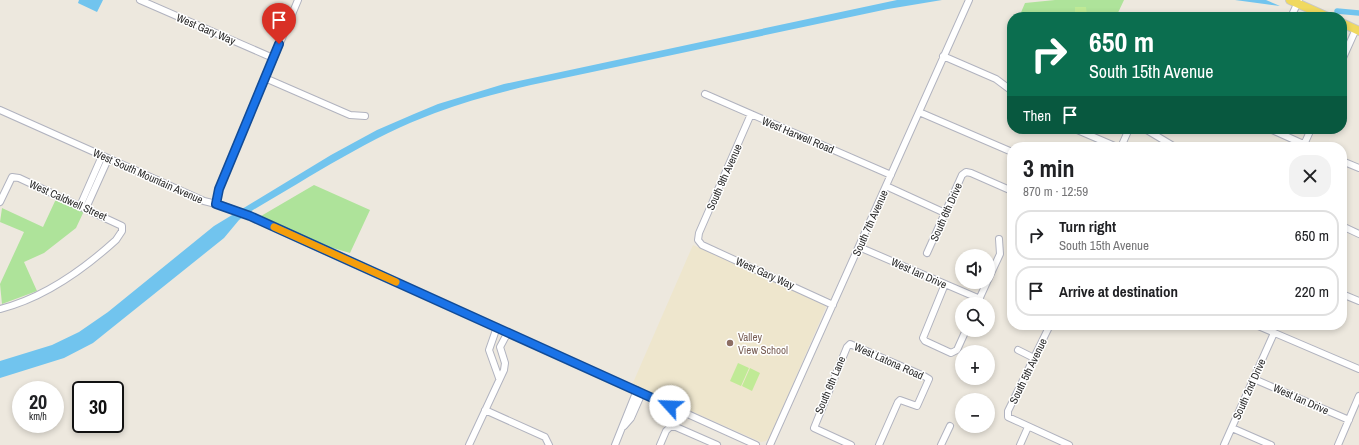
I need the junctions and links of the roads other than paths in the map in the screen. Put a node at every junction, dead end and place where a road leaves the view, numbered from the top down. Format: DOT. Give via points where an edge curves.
graph roads {
  1 [pos="140,0"];
  2 [pos="298,0"];
  3 [pos="968,0"];
  4 [pos="1295,1"];
  5 [pos="1292,12"];
  6 [pos="1318,12"];
  7 [pos="1347,25"];
  8 [pos="1357,30"];
  9 [pos="1347,50"];
  10 [pos="943,56"];
  11 [pos="273,58"];
  12 [pos="265,78"];
  13 [pos="1007,85"];
  14 [pos="706,94"];
  15 [pos="0,110"];
  16 [pos="919,112"];
  17 [pos="751,114"];
  18 [pos="365,116"];
  19 [pos="1087,134"];
  20 [pos="1153,134"];
  21 [pos="1281,134"];
  22 [pos="1105,142"];
  23 [pos="1167,142"];
  24 [pos="1298,142"];
  25 [pos="1007,150"];
  26 [pos="105,157"];
  27 [pos="1347,163"];
  28 [pos="1359,168"];
  29 [pos="891,174"];
  30 [pos="886,186"];
  31 [pos="1007,188"];
  32 [pos="0,202"];
  33 [pos="216,204"];
  34 [pos="83,207"];
  35 [pos="945,213"];
  36 [pos="1347,228"];
  37 [pos="1359,234"];
  38 [pos="999,239"];
  39 [pos="698,240"];
  40 [pos="859,247"];
  41 [pos="927,253"];
  42 [pos="995,265"];
  43 [pos="945,284"];
  44 [pos="1347,296"];
  45 [pos="969,297"];
  46 [pos="1359,301"];
  47 [pos="833,305"];
  48 [pos="0,309"];
  49 [pos="497,327"];
  50 [pos="1048,330"];
  51 [pos="1267,330"];
  52 [pos="508,332"];
  53 [pos="1274,333"];
  54 [pos="963,337"];
  55 [pos="850,344"];
  56 [pos="500,350"];
  57 [pos="1018,350"];
  58 [pos="489,352"];
  59 [pos="1034,358"];
  60 [pos="1359,369"];
  61 [pos="499,378"];
  62 [pos="1254,379"];
  63 [pos="639,391"];
  64 [pos="1359,396"];
  65 [pos="485,410"];
  66 [pos="1349,420"];
  67 [pos="950,426"];
  68 [pos="1028,427"];
  69 [pos="1232,428"];
  70 [pos="549,443"];
  71 [pos="844,444"];
  72 [pos="469,445"];
  73 [pos="615,445"];
  74 [pos="660,445"];
  75 [pos="717,445"];
  76 [pos="756,445"];
  77 [pos="770,445"];
  78 [pos="880,445"];
  79 [pos="941,445"];
  80 [pos="1020,445"];
  81 [pos="1069,445"];
  82 [pos="1224,445"];
  83 [pos="1271,445"];
  84 [pos="1338,445"];
  1 -- 11 [label="street, West Gary Way"];
  2 -- 11 [label="street"];
  3 -- 10 [label="street, South 7th Avenue"];
  4 -- 5 [label="street"];
  4 -- 6 [label="main road"];
  7 -- 8 [label="main road"];
  8 -- 9 [label="street"];
  10 -- 13 [label="street"];
  10 -- 16 [label="street, South 7th Avenue"];
  11 -- 12 [label="street"];
  12 -- 18 [label="street" via="350,115"];
  12 -- 33 [label="street" via="219,189"];
  14 -- 17 [label="street, West Harwell Road"];
  15 -- 26 [label="street, West South Mountain Avenue"];
  16 -- 25 [label="street"];
  16 -- 29 [label="street, South 7th Avenue"];
  17 -- 29 [label="street, West Harwell Road"];
  17 -- 39 [label="street, South 9th Avenue"];
  19 -- 22 [label="street"];
  20 -- 23 [label="street"];
  21 -- 24 [label="street"];
  26 -- 33 [label="street, West South Mountain Avenue"];
  26 -- 34 [label="street"];
  27 -- 28 [label="street"];
  29 -- 30 [label="street, South 7th Avenue"];
  30 -- 35 [label="street"];
  30 -- 40 [label="street, South 7th Avenue"];
  31 -- 35 [label="street, South 6th Drive" via="966,172 962,175"];
  32 -- 34 [label="street, West Caldwell Street" via="12,177"];
  33 -- 49 [label="street, West South Mountain Avenue" via="248,215"];
  34 -- 48 [label="street, West Caldwell Street" via="122,226 122,231 111,244 63,282"];
  35 -- 41 [label="street, South 6th Drive"];
  36 -- 37 [label="street"];
  38 -- 42 [label="street" via="1000,254"];
  39 -- 47 [label="street, West Gary Way" via="702,246"];
  40 -- 43 [label="street, West Ian Drive"];
  40 -- 47 [label="street, South 7th Avenue"];
  43 -- 45 [label="street, West Ian Drive"];
  43 -- 54 [label="street" via="923,338 951,353 957,350"];
  44 -- 46 [label="street"];
  47 -- 77 [label="street, South 7th Avenue"];
  49 -- 52 [label="street, West South Mountain Avenue"];
  49 -- 58 [label="street"];
  50 -- 59 [label="street, South 5th Avenue"];
  51 -- 53 [label="street"];
  52 -- 56 [label="street"];
  52 -- 63 [label="street, West South Mountain Avenue"];
  53 -- 60 [label="street"];
  53 -- 62 [label="street, South 2nd Drive"];
  55 -- 71 [label="street, South 6th Lane" via="814,424 814,428"];
  55 -- 78 [label="street, West Latona Road" via="928,379 917,406 900,400"];
  56 -- 58 [label="street"];
  56 -- 61 [label="street" via="505,367"];
  57 -- 59 [label="street"];
  58 -- 61 [label="street"];
  59 -- 68 [label="street, South 5th Avenue" via="1008,411 1008,417"];
  61 -- 65 [label="street"];
  62 -- 66 [label="street, West Ian Drive"];
  62 -- 69 [label="street, South 2nd Drive"];
  63 -- 73 [label="street"];
  63 -- 76 [label="street, West South Mountain Avenue"];
  64 -- 66 [label="street"];
  65 -- 70 [label="street" via="545,437"];
  65 -- 72 [label="street"];
  66 -- 84 [label="street"];
  67 -- 79 [label="street"];
  68 -- 80 [label="street"];
  68 -- 81 [label="street"];
  69 -- 82 [label="street, South 2nd Drive"];
  69 -- 83 [label="street"];
  74 -- 75 [label="street" via="666,431 676,426"];
}
